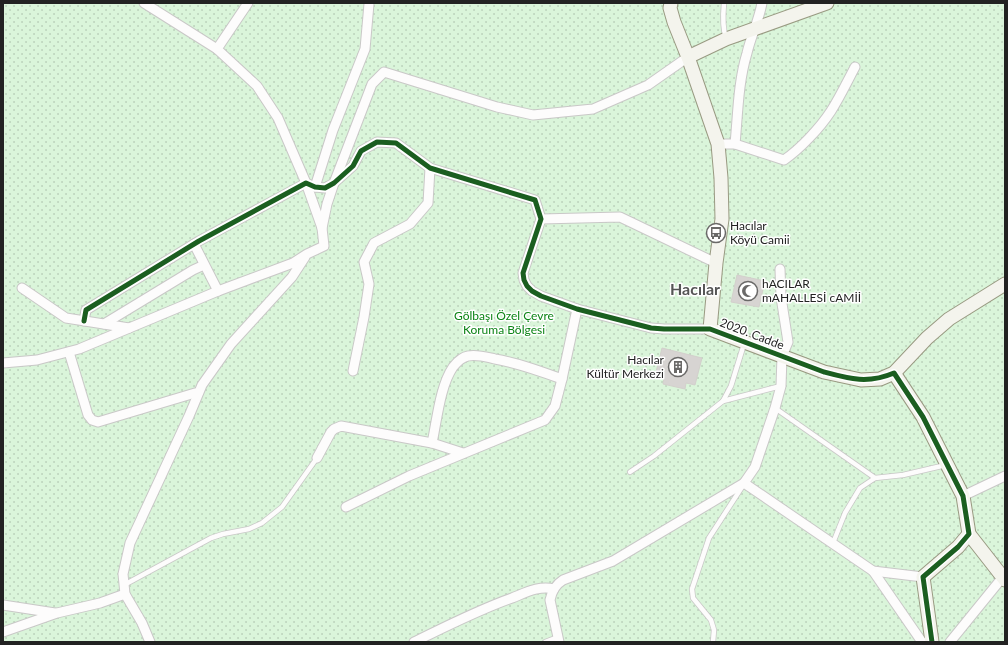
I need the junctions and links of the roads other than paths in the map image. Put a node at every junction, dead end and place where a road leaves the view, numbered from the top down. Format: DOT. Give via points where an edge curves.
graph roads {
  1 [pos="144,3"];
  2 [pos="248,3"];
  3 [pos="671,3"];
  4 [pos="724,3"];
  5 [pos="762,3"];
  6 [pos="827,3"];
  7 [pos="369,4"];
  8 [pos="756,28"];
  9 [pos="726,39"];
  10 [pos="217,49"];
  11 [pos="688,58"];
  12 [pos="855,67"];
  13 [pos="718,144"];
  14 [pos="735,144"];
  15 [pos="430,168"];
  16 [pos="306,183"];
  17 [pos="334,183"];
  18 [pos="315,187"];
  19 [pos="541,218"];
  20 [pos="322,228"];
  21 [pos="194,244"];
  22 [pos="307,254"];
  23 [pos="716,263"];
  24 [pos="204,265"];
  25 [pos="780,269"];
  26 [pos="1005,284"];
  27 [pos="22,288"];
  28 [pos="218,291"];
  29 [pos="576,309"];
  30 [pos="84,321"];
  31 [pos="104,324"];
  32 [pos="129,328"];
  33 [pos="710,329"];
  34 [pos="745,342"];
  35 [pos="69,352"];
  36 [pos="782,356"];
  37 [pos="3,363"];
  38 [pos="353,371"];
  39 [pos="894,373"];
  40 [pos="562,379"];
  41 [pos="781,386"];
  42 [pos="198,393"];
  43 [pos="722,401"];
  44 [pos="775,408"];
  45 [pos="432,443"];
  46 [pos="463,453"];
  47 [pos="317,458"];
  48 [pos="947,465"];
  49 [pos="630,472"];
  50 [pos="1005,476"];
  51 [pos="875,478"];
  52 [pos="744,483"];
  53 [pos="963,496"];
  54 [pos="346,507"];
  55 [pos="969,534"];
  56 [pos="833,544"];
  57 [pos="873,571"];
  58 [pos="923,577"];
  59 [pos="1004,579"];
  60 [pos="554,589"];
  61 [pos="125,590"];
  62 [pos="3,605"];
  63 [pos="57,613"];
  64 [pos="3,632"];
  65 [pos="558,639"];
  66 [pos="150,642"];
  67 [pos="414,642"];
  68 [pos="546,642"];
  69 [pos="713,642"];
  70 [pos="922,642"];
  71 [pos="932,642"];
  72 [pos="950,642"];
  1 -- 10 [label="street"];
  2 -- 10 [label="street"];
  3 -- 11 [label="street" via="674,22"];
  4 -- 9 [label="lane"];
  5 -- 8 [label="street"];
  6 -- 8 [label="street"];
  7 -- 18 [label="street" via="365,49 333,130"];
  8 -- 9 [label="street"];
  8 -- 14 [label="street" via="747,52 739,89"];
  9 -- 11 [label="street"];
  10 -- 16 [label="street" via="257,86 278,118"];
  11 -- 13 [label="street"];
  11 -- 17 [label="street" via="648,85 593,109 533,115 497,107 384,72 372,84"];
  12 -- 14 [label="street" via="831,112 792,155 784,160"];
  13 -- 14 [label="street"];
  13 -- 23 [label="street" via="722,219"];
  15 -- 17 [label="street" via="396,143 377,142 361,151 353,166"];
  15 -- 19 [label="street" via="535,200"];
  15 -- 38 [label="street" via="428,203 410,224 374,243 364,262 369,284"];
  16 -- 18 [label="street"];
  16 -- 20 [label="street"];
  16 -- 21 [label="street"];
  17 -- 18 [label="street" via="325,188"];
  17 -- 20 [label="street"];
  19 -- 23 [label="street" via="620,217"];
  19 -- 29 [label="street, 2020. Cadde" via="523,273 524,280 532,291"];
  20 -- 22 [label="street" via="324,246"];
  21 -- 24 [label="street"];
  21 -- 30 [label="street" via="86,310"];
  22 -- 28 [label="street" via="293,264"];
  22 -- 42 [label="street" via="292,277 231,344"];
  23 -- 33 [label="street"];
  24 -- 28 [label="street"];
  24 -- 31 [label="street"];
  25 -- 36 [label="street" via="781,297 788,342"];
  26 -- 39 [label="street" via="939,327"];
  27 -- 30 [label="street" via="66,318"];
  28 -- 32 [label="street"];
  29 -- 33 [label="street, 2020. Cadde" via="664,330"];
  29 -- 40 [label="street"];
  30 -- 31 [label="street"];
  31 -- 32 [label="street"];
  32 -- 35 [label="street"];
  33 -- 34 [label="street, 2020. Cadde"];
  34 -- 36 [label="street, 2020. Cadde"];
  34 -- 43 [label="lane" via="731,386"];
  35 -- 37 [label="street" via="37,360"];
  35 -- 42 [label="street" via="88,415 95,422"];
  36 -- 39 [label="street, 2020. Cadde" via="824,372 852,379 880,379"];
  36 -- 41 [label="street"];
  39 -- 48 [label="street" via="923,417"];
  40 -- 45 [label="street" via="517,363 478,355 466,356 454,365 449,374"];
  40 -- 46 [label="street" via="555,406 545,420"];
  41 -- 43 [label="lane"];
  41 -- 44 [label="street"];
  42 -- 61 [label="street" via="190,416 130,543 123,574"];
  43 -- 49 [label="lane"];
  44 -- 51 [label="lane"];
  44 -- 52 [label="street" via="755,467"];
  45 -- 46 [label="street"];
  45 -- 47 [label="street" via="341,426 331,432"];
  46 -- 54 [label="street"];
  47 -- 61 [label="lane" via="282,507 262,523 249,529 212,538"];
  48 -- 51 [label="lane" via="903,475"];
  48 -- 53 [label="street"];
  50 -- 53 [label="street"];
  51 -- 56 [label="lane" via="860,488 845,513"];
  52 -- 56 [label="street"];
  52 -- 60 [label="street" via="614,561 563,580"];
  52 -- 69 [label="lane" via="709,538 692,589 693,598 711,620 714,630"];
  53 -- 55 [label="street"];
  55 -- 58 [label="street"];
  55 -- 59 [label="street"];
  56 -- 57 [label="street"];
  57 -- 58 [label="street"];
  57 -- 70 [label="street"];
  58 -- 71 [label="street"];
  59 -- 72 [label="street"];
  60 -- 65 [label="street" via="550,600"];
  60 -- 67 [label="street" via="536,589 483,608"];
  61 -- 63 [label="street" via="100,603"];
  61 -- 66 [label="street"];
  62 -- 63 [label="street"];
  63 -- 64 [label="street"];
  65 -- 68 [label="lane"];
}
